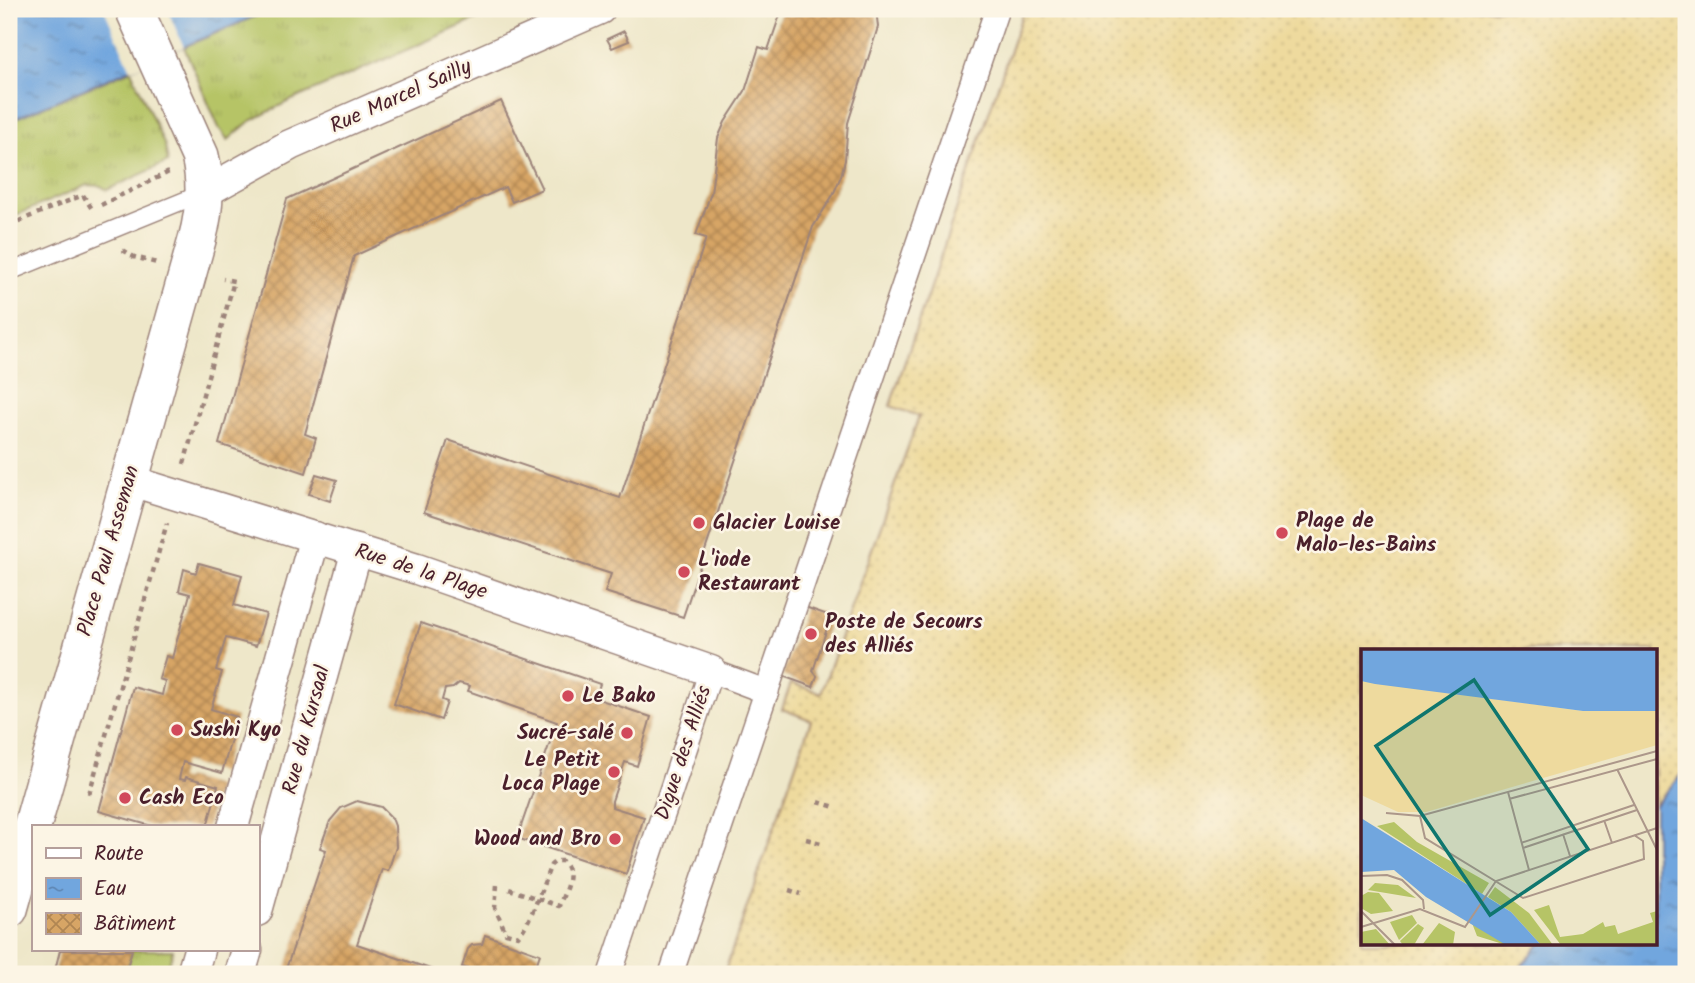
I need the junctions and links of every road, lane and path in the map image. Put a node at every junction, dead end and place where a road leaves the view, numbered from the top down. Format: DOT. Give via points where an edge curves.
graph roads {
  1 [pos="134,9"];
  2 [pos="600,9"];
  3 [pos="997,9"];
  4 [pos="205,192"];
  5 [pos="92,209"];
  6 [pos="9,225"];
  7 [pos="9,272"];
  8 [pos="234,281"];
  9 [pos="128,480"];
  10 [pos="175,494"];
  11 [pos="315,537"];
  12 [pos="356,550"];
  13 [pos="712,671"];
  14 [pos="767,691"];
  15 [pos="89,794"];
  16 [pos="818,802"];
  17 [pos="835,807"];
  18 [pos="38,825"];
  19 [pos="234,825"];
  20 [pos="806,839"];
  21 [pos="32,843"];
  22 [pos="821,844"];
  23 [pos="497,885"];
  24 [pos="506,888"];
  25 [pos="789,890"];
  26 [pos="801,894"];
  27 [pos="537,899"];
  28 [pos="259,904"];
  29 [pos="9,909"];
  30 [pos="199,951"];
  31 [pos="247,951"];
  32 [pos="192,974"];
  33 [pos="240,974"];
  34 [pos="610,974"];
  35 [pos="671,974"];
  1 -- 4 [label="street, Place Paul Asseman" via="195,144"];
  2 -- 4 [label="street, Rue Marcel Sailly" via="290,145"];
  3 -- 14 [label="street"];
  4 -- 7 [label="lane"];
  4 -- 9 [label="street, Place Paul Asseman" via="199,232"];
  5 -- 6 [label="path" via="83,195"];
  8 -- 10 [label="path"];
  9 -- 10 [label="street, Rue de la Plage"];
  9 -- 18 [label="street, Place Paul Asseman"];
  10 -- 11 [label="street, Rue de la Plage"];
  10 -- 15 [label="path"];
  11 -- 12 [label="street, Rue de la Plage"];
  11 -- 19 [label="street, Rue du Kursaal"];
  12 -- 13 [label="street, Rue de la Plage"];
  12 -- 28 [label="street, Rue du Kursaal"];
  13 -- 14 [label="street, Digue des Alliés"];
  13 -- 34 [label="street, Digue des Alliés"];
  14 -- 35 [label="street"];
  16 -- 17 [label="path"];
  20 -- 22 [label="path"];
  21 -- 29 [label="street, Place Paul Asseman"];
  23 -- 27 [label="path" via="496,913 504,930 513,936 523,931"];
  24 -- 27 [label="path"];
  25 -- 26 [label="path"];
  27 -- 27 [label="path" via="559,906 570,876 565,863 551,864"];
  30 -- 32 [label="street"];
  31 -- 33 [label="street"];
}
